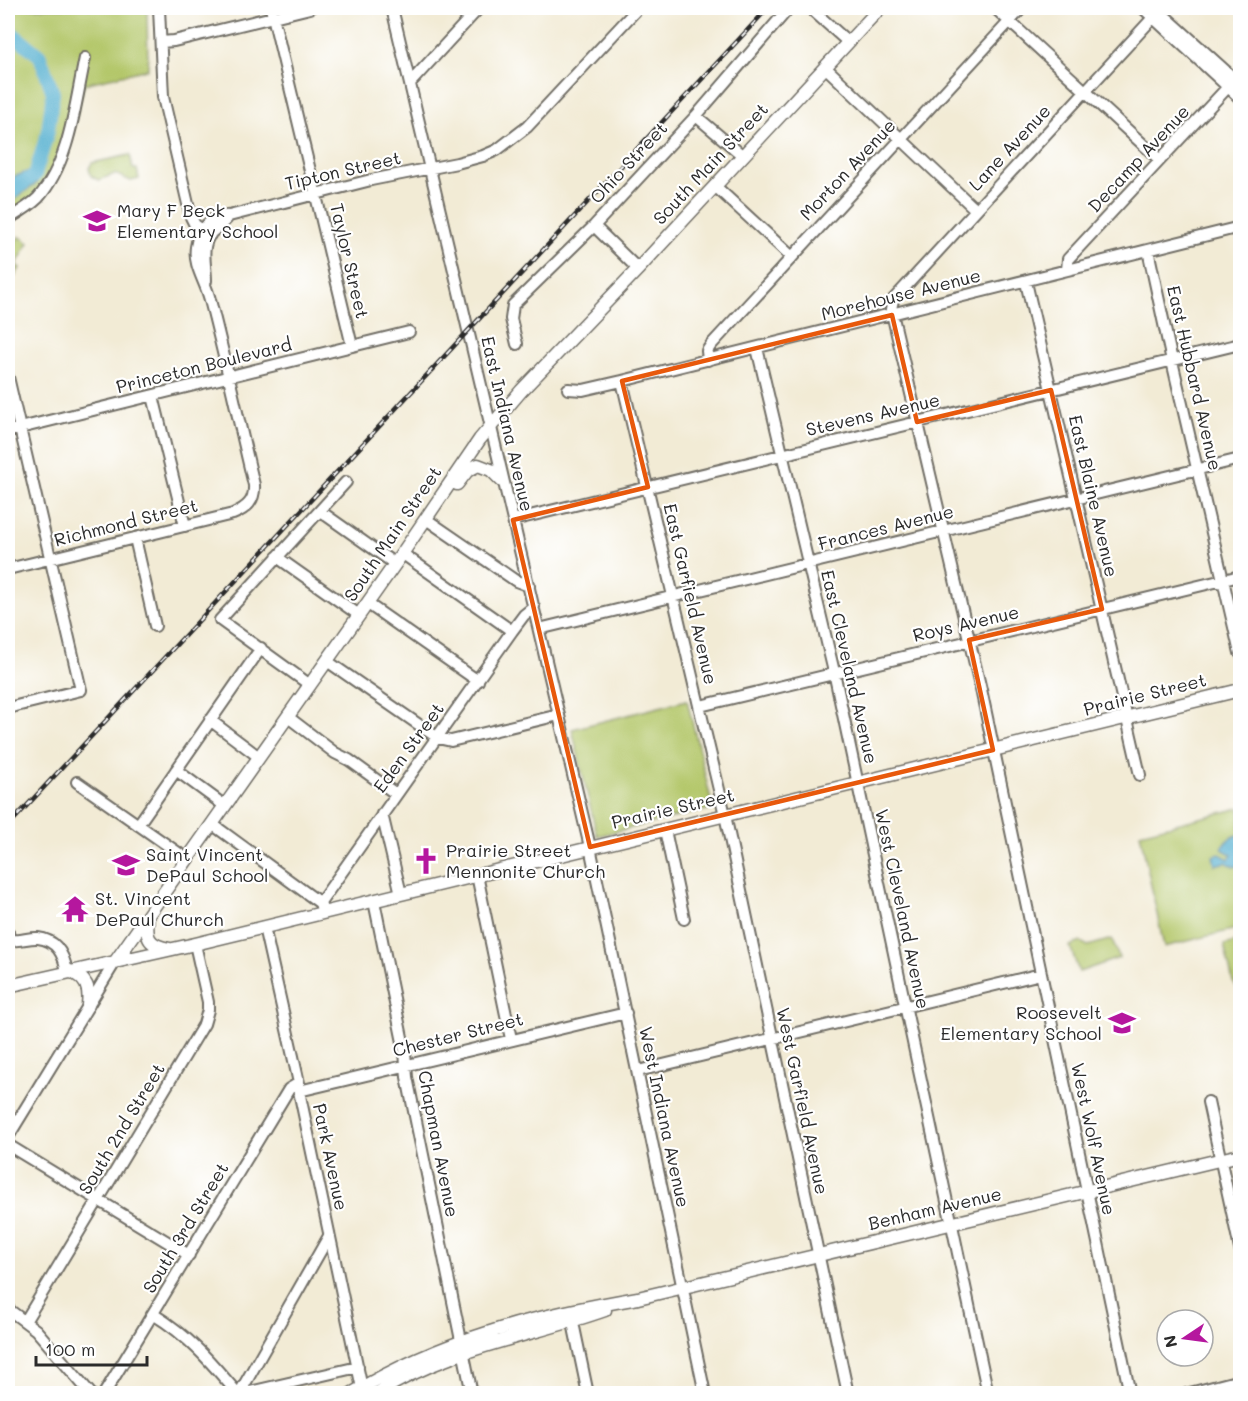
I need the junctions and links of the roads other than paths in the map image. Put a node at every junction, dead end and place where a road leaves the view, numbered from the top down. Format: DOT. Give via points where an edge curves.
graph roads {
  1 [pos="159,8"];
  2 [pos="310,8"];
  3 [pos="392,8"];
  4 [pos="479,8"];
  5 [pos="638,8"];
  6 [pos="789,8"];
  7 [pos="810,8"];
  8 [pos="880,8"];
  9 [pos="995,8"];
  10 [pos="1022,8"];
  11 [pos="1143,8"];
  12 [pos="1158,10"];
  13 [pos="272,12"];
  14 [pos="1009,21"];
  15 [pos="161,42"];
  16 [pos="848,42"];
  17 [pos="85,58"];
  18 [pos="825,67"];
  19 [pos="1236,81"];
  20 [pos="410,83"];
  21 [pos="1085,91"];
  22 [pos="1240,98"];
  23 [pos="696,116"];
  24 [pos="900,138"];
  25 [pos="743,156"];
  26 [pos="1160,160"];
  27 [pos="430,169"];
  28 [pos="715,186"];
  29 [pos="316,193"];
  30 [pos="975,210"];
  31 [pos="8,219"];
  32 [pos="594,226"];
  33 [pos="1240,227"];
  34 [pos="206,233"];
  35 [pos="1148,250"];
  36 [pos="791,256"];
  37 [pos="638,268"];
  38 [pos="1068,270"];
  39 [pos="1026,282"];
  40 [pos="892,315"];
  41 [pos="409,332"];
  42 [pos="517,344"];
  43 [pos="1240,344"];
  44 [pos="352,346"];
  45 [pos="757,348"];
  46 [pos="708,360"];
  47 [pos="1172,361"];
  48 [pos="228,376"];
  49 [pos="8,377"];
  50 [pos="622,381"];
  51 [pos="568,389"];
  52 [pos="1051,390"];
  53 [pos="153,396"];
  54 [pos="917,422"];
  55 [pos="490,426"];
  56 [pos="20,428"];
  57 [pos="8,431"];
  58 [pos="782,453"];
  59 [pos="1240,459"];
  60 [pos="1198,470"];
  61 [pos="502,481"];
  62 [pos="346,482"];
  63 [pos="648,487"];
  64 [pos="440,498"];
  65 [pos="1077,499"];
  66 [pos="320,511"];
  67 [pos="426,519"];
  68 [pos="513,520"];
  69 [pos="185,526"];
  70 [pos="944,530"];
  71 [pos="135,538"];
  72 [pos="277,557"];
  73 [pos="51,558"];
  74 [pos="399,559"];
  75 [pos="808,565"];
  76 [pos="8,569"];
  77 [pos="1240,576"];
  78 [pos="1223,580"];
  79 [pos="529,586"];
  80 [pos="674,597"];
  81 [pos="368,604"];
  82 [pos="534,607"];
  83 [pos="1102,609"];
  84 [pos="359,615"];
  85 [pos="155,626"];
  86 [pos="539,629"];
  87 [pos="512,631"];
  88 [pos="969,640"];
  89 [pos="261,648"];
  90 [pos="1240,653"];
  91 [pos="327,661"];
  92 [pos="834,672"];
  93 [pos="478,681"];
  94 [pos="310,685"];
  95 [pos="1240,690"];
  96 [pos="700,706"];
  97 [pos="8,708"];
  98 [pos="559,715"];
  99 [pos="288,717"];
  100 [pos="1128,717"];
  101 [pos="210,720"];
  102 [pos="438,738"];
  103 [pos="993,750"];
  104 [pos="259,757"];
  105 [pos="176,770"];
  106 [pos="1140,775"];
  107 [pos="77,782"];
  108 [pos="859,783"];
  109 [pos="396,794"];
  110 [pos="225,806"];
  111 [pos="382,814"];
  112 [pos="725,815"];
  113 [pos="212,824"];
  114 [pos="138,825"];
  115 [pos="665,830"];
  116 [pos="590,847"];
  117 [pos="187,859"];
  118 [pos="477,875"];
  119 [pos="401,894"];
  120 [pos="374,901"];
  121 [pos="321,908"];
  122 [pos="148,915"];
  123 [pos="684,919"];
  124 [pos="264,927"];
  125 [pos="8,933"];
  126 [pos="195,944"];
  127 [pos="170,950"];
  128 [pos="115,962"];
  129 [pos="69,971"];
  130 [pos="1041,974"];
  131 [pos="8,986"];
  132 [pos="88,1005"];
  133 [pos="906,1007"];
  134 [pos="626,1012"];
  135 [pos="511,1040"];
  136 [pos="773,1040"];
  137 [pos="406,1065"];
  138 [pos="638,1071"];
  139 [pos="299,1087"];
  140 [pos="1208,1102"];
  141 [pos="8,1137"];
  142 [pos="8,1145"];
  143 [pos="1240,1155"];
  144 [pos="1221,1159"];
  145 [pos="1087,1191"];
  146 [pos="98,1200"];
  147 [pos="953,1222"];
  148 [pos="330,1236"];
  149 [pos="1240,1250"];
  150 [pos="189,1255"];
  151 [pos="818,1255"];
  152 [pos="683,1287"];
  153 [pos="8,1309"];
  154 [pos="153,1314"];
  155 [pos="571,1316"];
  156 [pos="26,1320"];
  157 [pos="462,1346"];
  158 [pos="358,1367"];
  159 [pos="1240,1380"];
  160 [pos="359,1391"];
  161 [pos="91,1394"];
  162 [pos="105,1394"];
  163 [pos="240,1394"];
  164 [pos="376,1394"];
  165 [pos="472,1394"];
  166 [pos="588,1394"];
  167 [pos="705,1394"];
  168 [pos="848,1394"];
  169 [pos="988,1394"];
  170 [pos="1130,1394"];
  171 [pos="1186,1394"];
  1 -- 15 [label="street"];
  2 -- 13 [label="street"];
  3 -- 20 [label="street, East Indiana Avenue"];
  4 -- 20 [label="street"];
  5 -- 27 [label="street, Tipton Street" via="514,138 483,156"];
  6 -- 23 [label="street, Ohio Street"];
  7 -- 16 [label="street"];
  8 -- 16 [label="main road, South Main Street"];
  9 -- 14 [label="street"];
  10 -- 14 [label="street, Morton Avenue"];
  11 -- 12 [label="street"];
  12 -- 19 [label="street"];
  12 -- 21 [label="street, Lane Avenue"];
  13 -- 15 [label="street"];
  13 -- 29 [label="street, Taylor Street"];
  14 -- 21 [label="street"];
  14 -- 24 [label="street, Morton Avenue"];
  15 -- 34 [label="street" via="167,118 191,217"];
  16 -- 18 [label="main road, South Main Street"];
  17 -- 31 [label="street" via="69,131 50,182 36,200"];
  18 -- 24 [label="street"];
  18 -- 25 [label="main road, South Main Street"];
  19 -- 22 [label="street"];
  19 -- 26 [label="street, Decamp Avenue"];
  20 -- 27 [label="street, East Indiana Avenue"];
  21 -- 26 [label="street"];
  21 -- 30 [label="street, Lane Avenue"];
  23 -- 25 [label="street"];
  23 -- 32 [label="street, Ohio Street"];
  24 -- 30 [label="street"];
  24 -- 36 [label="street, Morton Avenue"];
  25 -- 28 [label="main road, South Main Street"];
  26 -- 38 [label="street, Decamp Avenue" via="1068,259"];
  27 -- 29 [label="street, Tipton Street"];
  27 -- 55 [label="street, East Indiana Avenue"];
  28 -- 36 [label="street"];
  28 -- 37 [label="main road, South Main Street"];
  29 -- 34 [label="street, Tipton Street" via="222,215 213,219"];
  29 -- 44 [label="street, Taylor Street"];
  30 -- 40 [label="street, Lane Avenue" via="893,300"];
  32 -- 37 [label="street"];
  32 -- 42 [label="street, Ohio Street" via="513,304 511,319"];
  33 -- 35 [label="street, Morehouse Avenue"];
  34 -- 48 [label="street" via="206,285"];
  35 -- 38 [label="street, Morehouse Avenue"];
  35 -- 47 [label="street, East Hubbard Avenue"];
  36 -- 46 [label="street, Morton Avenue" via="711,345"];
  37 -- 55 [label="main road, South Main Street"];
  38 -- 39 [label="street, Morehouse Avenue"];
  39 -- 40 [label="street, Morehouse Avenue"];
  39 -- 52 [label="street, East Blaine Avenue"];
  40 -- 45 [label="street, Morehouse Avenue"];
  40 -- 54 [label="street, West Wolf Avenue"];
  41 -- 44 [label="street, Princeton Boulevard"];
  43 -- 47 [label="street, Stevens Avenue"];
  44 -- 48 [label="street, Princeton Boulevard"];
  45 -- 46 [label="street, Morehouse Avenue"];
  45 -- 58 [label="street, East Cleveland Avenue"];
  46 -- 50 [label="street, Morehouse Avenue"];
  47 -- 52 [label="street, Stevens Avenue"];
  47 -- 60 [label="street, East Hubbard Avenue"];
  48 -- 53 [label="street, Princeton Boulevard"];
  48 -- 69 [label="street, Richmond Street" via="254,491 250,503 242,510"];
  49 -- 56 [label="street"];
  50 -- 51 [label="street, Morehouse Avenue" via="583,390"];
  50 -- 63 [label="street, East Garfield Avenue"];
  52 -- 54 [label="street, Stevens Avenue"];
  52 -- 65 [label="street, East Blaine Avenue"];
  53 -- 56 [label="street, Princeton Boulevard"];
  53 -- 69 [label="street"];
  54 -- 58 [label="street, Stevens Avenue"];
  54 -- 70 [label="street, West Wolf Avenue"];
  55 -- 61 [label="street, East Indiana Avenue"];
  55 -- 64 [label="main road, South Main Street"];
  56 -- 57 [label="street, Princeton Boulevard"];
  56 -- 73 [label="street"];
  58 -- 63 [label="street, Stevens Avenue"];
  58 -- 75 [label="street, East Cleveland Avenue"];
  59 -- 60 [label="street, Frances Avenue"];
  60 -- 65 [label="street, Frances Avenue"];
  60 -- 78 [label="street, East Hubbard Avenue"];
  61 -- 64 [label="main road" via="491,470 475,466 448,495"];
  61 -- 68 [label="street, East Indiana Avenue"];
  62 -- 66 [label="street"];
  63 -- 68 [label="street, Stevens Avenue"];
  63 -- 80 [label="street, East Garfield Avenue"];
  64 -- 67 [label="main road, South Main Street"];
  65 -- 70 [label="street, Frances Avenue"];
  65 -- 83 [label="street, East Blaine Avenue"];
  66 -- 72 [label="street"];
  66 -- 74 [label="street"];
  67 -- 74 [label="main road, South Main Street"];
  67 -- 79 [label="street"];
  68 -- 79 [label="street, East Indiana Avenue"];
  69 -- 71 [label="street, Richmond Street"];
  70 -- 75 [label="street, Frances Avenue"];
  70 -- 88 [label="street, West Wolf Avenue"];
  71 -- 73 [label="street, Richmond Street"];
  71 -- 85 [label="street"];
  72 -- 84 [label="street"];
  72 -- 89 [label="street" via="220,620"];
  73 -- 76 [label="street, Richmond Street"];
  73 -- 97 [label="street" via="81,690"];
  74 -- 81 [label="main road, South Main Street"];
  74 -- 87 [label="street"];
  75 -- 80 [label="street, Frances Avenue"];
  75 -- 92 [label="street, East Cleveland Avenue"];
  77 -- 78 [label="street, Roys Avenue"];
  78 -- 83 [label="street, Roys Avenue"];
  78 -- 90 [label="street, East Hubbard Avenue"];
  79 -- 82 [label="street, East Indiana Avenue"];
  80 -- 86 [label="street, Frances Avenue"];
  80 -- 96 [label="street, East Garfield Avenue"];
  81 -- 84 [label="main road, South Main Street"];
  81 -- 93 [label="street"];
  82 -- 86 [label="street, East Indiana Avenue"];
  82 -- 87 [label="street, Eden Street"];
  83 -- 88 [label="street, Roys Avenue"];
  83 -- 100 [label="street, East Blaine Avenue"];
  84 -- 91 [label="main road, South Main Street"];
  86 -- 98 [label="street, East Indiana Avenue"];
  87 -- 93 [label="street, Eden Street"];
  88 -- 92 [label="street, Roys Avenue"];
  88 -- 103 [label="street, West Wolf Avenue"];
  89 -- 94 [label="street"];
  89 -- 101 [label="street"];
  91 -- 94 [label="main road, South Main Street"];
  91 -- 102 [label="street"];
  92 -- 96 [label="street, Roys Avenue"];
  92 -- 108 [label="street, East Cleveland Avenue"];
  93 -- 102 [label="street, Eden Street"];
  94 -- 99 [label="main road, South Main Street"];
  95 -- 100 [label="main road, Prairie Street"];
  96 -- 112 [label="street, East Garfield Avenue"];
  98 -- 102 [label="street" via="451,741"];
  98 -- 116 [label="street, East Indiana Avenue"];
  99 -- 104 [label="main road, South Main Street"];
  99 -- 109 [label="street"];
  100 -- 103 [label="main road, Prairie Street"];
  100 -- 106 [label="street, East Blaine Avenue"];
  101 -- 104 [label="street"];
  101 -- 105 [label="street"];
  102 -- 109 [label="street, Eden Street"];
  103 -- 108 [label="main road, Prairie Street"];
  103 -- 130 [label="street, West Wolf Avenue"];
  104 -- 110 [label="main road, South Main Street"];
  105 -- 110 [label="street"];
  105 -- 114 [label="street"];
  107 -- 114 [label="street"];
  108 -- 112 [label="main road, Prairie Street"];
  108 -- 133 [label="street, West Cleveland Avenue"];
  109 -- 111 [label="street, Eden Street"];
  110 -- 113 [label="main road, South Main Street"];
  111 -- 119 [label="street"];
  111 -- 121 [label="street, Eden Street"];
  112 -- 115 [label="main road, Prairie Street"];
  112 -- 136 [label="street, West Garfield Avenue"];
  113 -- 117 [label="main road, South Main Street"];
  113 -- 121 [label="street"];
  114 -- 117 [label="street"];
  115 -- 116 [label="main road, Prairie Street"];
  115 -- 123 [label="street"];
  116 -- 118 [label="main road, Prairie Street"];
  116 -- 134 [label="street, West Indiana Avenue"];
  117 -- 122 [label="main road, South Main Street"];
  118 -- 119 [label="main road, Prairie Street"];
  118 -- 135 [label="street"];
  119 -- 120 [label="main road, Prairie Street"];
  120 -- 121 [label="main road, Prairie Street"];
  120 -- 137 [label="street, Chapman Avenue"];
  121 -- 124 [label="main road, Prairie Street"];
  122 -- 127 [label="main road" via="148,938 158,947"];
  122 -- 128 [label="main road, South Main Street"];
  124 -- 126 [label="main road, Prairie Street"];
  124 -- 139 [label="street, Park Avenue"];
  125 -- 129 [label="street" via="9,939 16,941 37,938 53,943 64,955"];
  126 -- 127 [label="main road, Prairie Street"];
  126 -- 146 [label="street, South 2nd Street" via="208,1002 204,1024"];
  127 -- 128 [label="main road, Prairie Street"];
  128 -- 129 [label="main road, Prairie Street"];
  128 -- 132 [label="street, South Main Street"];
  129 -- 131 [label="main road, Prairie Street"];
  129 -- 132 [label="main road" via="89,987"];
  130 -- 133 [label="street"];
  130 -- 145 [label="street, West Wolf Avenue"];
  132 -- 141 [label="street, South Main Street"];
  133 -- 136 [label="street"];
  133 -- 147 [label="street, West Cleveland Avenue"];
  134 -- 135 [label="street, Chester Street"];
  134 -- 138 [label="street, West Indiana Avenue"];
  135 -- 137 [label="street, Chester Street"];
  136 -- 138 [label="street"];
  136 -- 151 [label="street, West Garfield Avenue"];
  137 -- 139 [label="street, Chester Street"];
  137 -- 157 [label="street, Chapman Avenue"];
  138 -- 152 [label="street, West Indiana Avenue"];
  139 -- 148 [label="street, Park Avenue"];
  139 -- 150 [label="street, South 3rd Street" via="289,1089"];
  140 -- 144 [label="street"];
  142 -- 146 [label="street"];
  143 -- 144 [label="main road, Benham Avenue"];
  144 -- 145 [label="main road, Benham Avenue"];
  144 -- 149 [label="street"];
  145 -- 147 [label="main road, Benham Avenue"];
  145 -- 170 [label="street, West Wolf Avenue"];
  146 -- 150 [label="street"];
  146 -- 156 [label="street, South 2nd Street"];
  147 -- 151 [label="main road, Benham Avenue"];
  147 -- 169 [label="street, West Cleveland Avenue"];
  148 -- 158 [label="street, Park Avenue"];
  148 -- 163 [label="street"];
  150 -- 154 [label="street, South 3rd Street"];
  151 -- 152 [label="main road, Benham Avenue"];
  151 -- 168 [label="street, West Garfield Avenue"];
  152 -- 155 [label="main road, Benham Avenue"];
  152 -- 167 [label="street, West Indiana Avenue"];
  153 -- 156 [label="street"];
  154 -- 162 [label="street, South 3rd Street"];
  154 -- 163 [label="street" via="198,1347"];
  155 -- 157 [label="main road, Benham Avenue"];
  155 -- 166 [label="street"];
  156 -- 161 [label="street"];
  157 -- 160 [label="main road, Benham Avenue" via="411,1362"];
  157 -- 164 [label="main road, Benham Avenue"];
  157 -- 165 [label="street, Chapman Avenue"];
  158 -- 160 [label="street, Park Avenue"];
  158 -- 163 [label="street"];
  159 -- 171 [label="street"];
}
